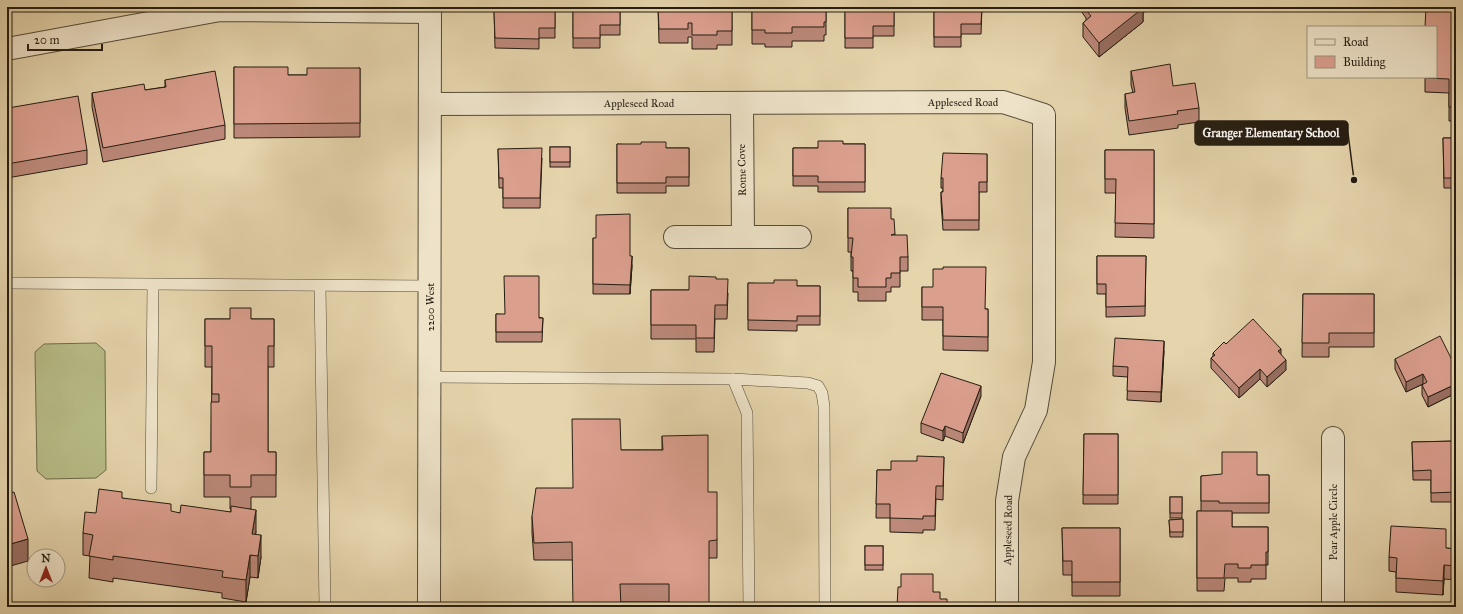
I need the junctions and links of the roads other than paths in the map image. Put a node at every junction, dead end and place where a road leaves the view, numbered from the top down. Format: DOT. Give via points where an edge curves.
graph roads {
  1 [pos="430,9"];
  2 [pos="7,49"];
  3 [pos="742,103"];
  4 [pos="430,104"];
  5 [pos="675,237"];
  6 [pos="744,237"];
  7 [pos="800,237"];
  8 [pos="7,283"];
  9 [pos="153,285"];
  10 [pos="320,286"];
  11 [pos="430,286"];
  12 [pos="430,377"];
  13 [pos="733,379"];
  14 [pos="1333,438"];
  15 [pos="151,488"];
  16 [pos="325,607"];
  17 [pos="429,607"];
  18 [pos="749,607"];
  19 [pos="825,607"];
  20 [pos="1007,607"];
  21 [pos="1333,607"];
  1 -- 2 [label="street" via="220,10"];
  1 -- 4 [label="street, 2200 West"];
  3 -- 4 [label="street, Appleseed Road"];
  3 -- 6 [label="street, Rome Cove"];
  3 -- 20 [label="street, Appleseed Road" via="1003,102 1044,116 1044,362 1036,410 1014,457 1007,501"];
  4 -- 11 [label="street, 2200 West"];
  5 -- 6 [label="street"];
  6 -- 7 [label="street"];
  8 -- 9 [label="lane"];
  9 -- 10 [label="lane"];
  9 -- 15 [label="lane"];
  10 -- 11 [label="lane"];
  10 -- 16 [label="lane"];
  11 -- 12 [label="street, 2200 West"];
  12 -- 13 [label="lane"];
  12 -- 17 [label="street, 2200 West"];
  13 -- 18 [label="lane" via="747,413"];
  13 -- 19 [label="lane" via="808,383 818,386 822,393"];
  14 -- 21 [label="street, Pear Apple Circle"];
}
